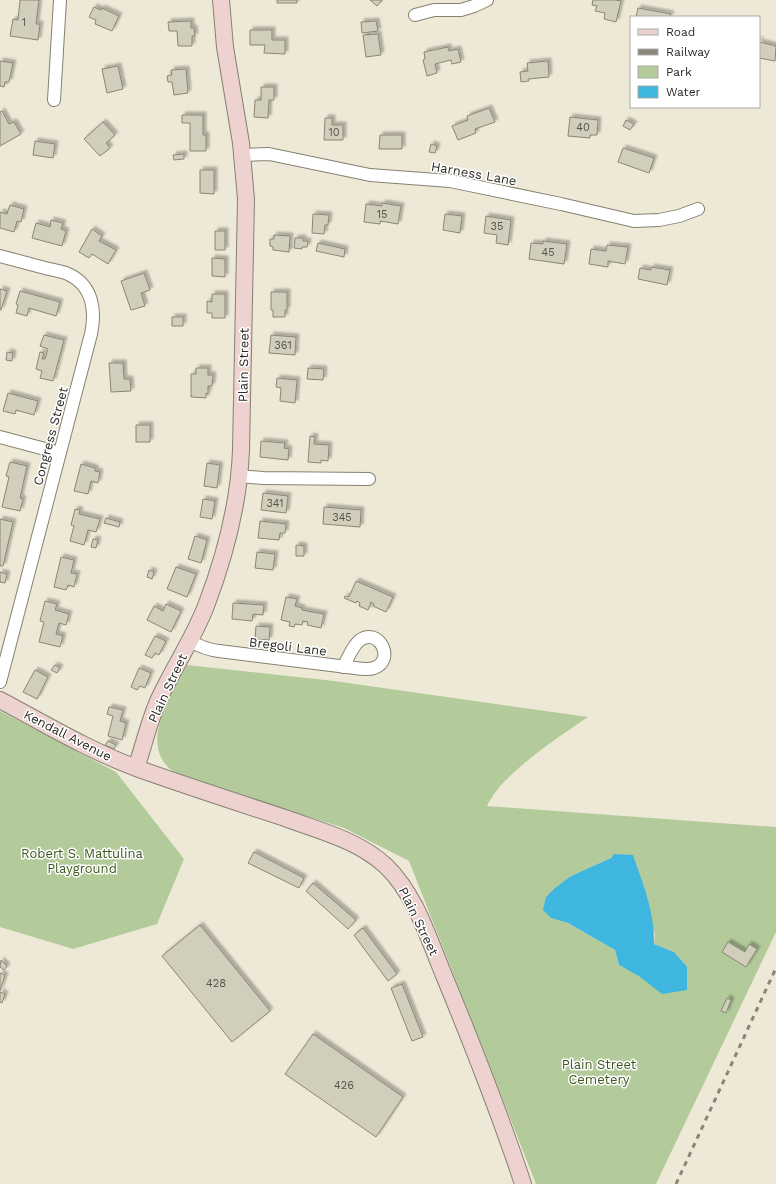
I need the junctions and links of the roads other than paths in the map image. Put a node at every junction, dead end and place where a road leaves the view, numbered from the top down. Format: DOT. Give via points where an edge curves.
graph roads {
  1 [pos="60,0"];
  2 [pos="221,0"];
  3 [pos="486,0"];
  4 [pos="415,15"];
  5 [pos="54,100"];
  6 [pos="242,155"];
  7 [pos="698,209"];
  8 [pos="0,256"];
  9 [pos="0,437"];
  10 [pos="60,453"];
  11 [pos="239,476"];
  12 [pos="369,479"];
  13 [pos="190,641"];
  14 [pos="343,667"];
  15 [pos="0,682"];
  16 [pos="0,700"];
  17 [pos="136,768"];
  18 [pos="523,1184"];
  1 -- 5 [label="street"];
  2 -- 6 [label="street, Plain Street" via="226,58"];
  3 -- 4 [label="street" via="461,10 434,10"];
  6 -- 7 [label="street, Harness Lane" via="269,154 366,174 450,181 634,221 659,220"];
  6 -- 11 [label="street, Plain Street" via="246,210"];
  8 -- 10 [label="street, Congress Street" via="68,274 82,283 92,302 93,326"];
  9 -- 10 [label="street"];
  10 -- 15 [label="street, Congress Street"];
  11 -- 12 [label="street"];
  11 -- 13 [label="street, Plain Street" via="226,544 205,608"];
  13 -- 14 [label="street, Bregoli Lane" via="213,650"];
  13 -- 17 [label="street, Plain Street" via="156,706"];
  14 -- 14 [label="street, Bregoli Lane" via="373,669 383,661 382,645 374,638 362,639"];
  16 -- 17 [label="street, Kendall Avenue"];
  17 -- 18 [label="street, Plain Street" via="347,841 371,854 390,870 409,896 430,943 486,1080"];
}
